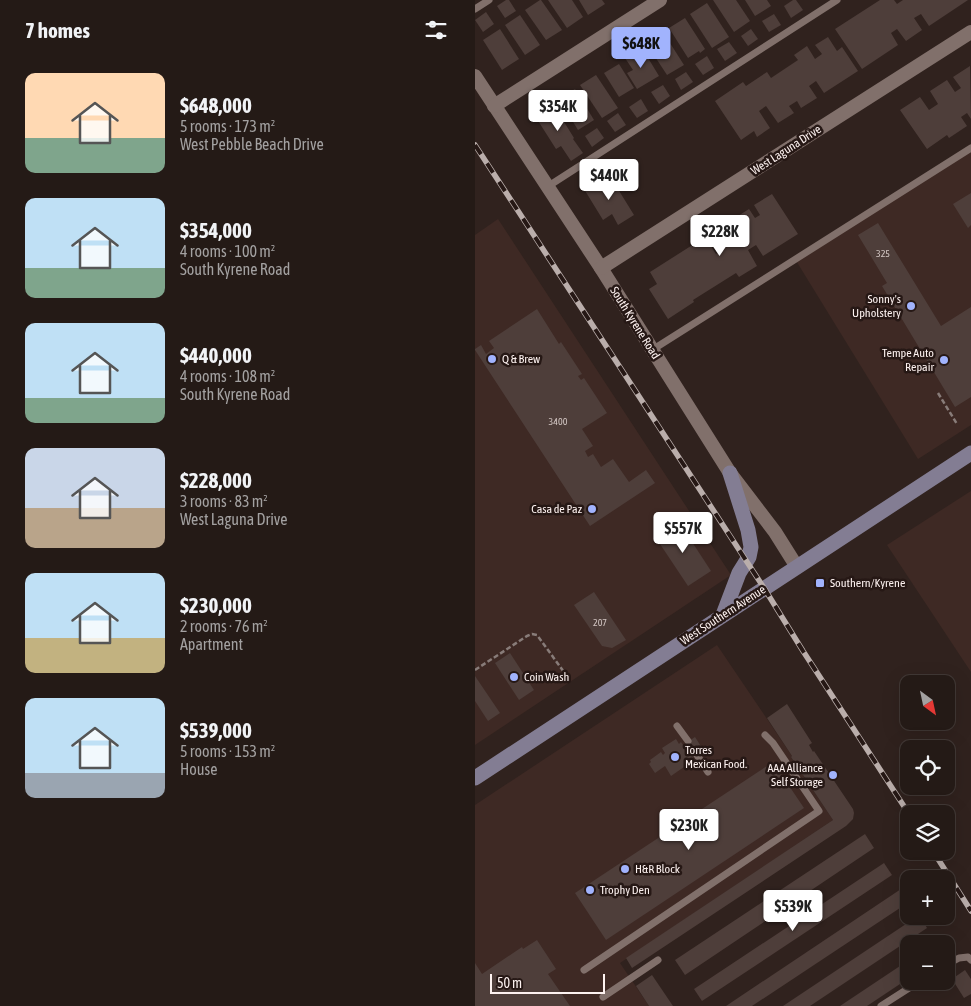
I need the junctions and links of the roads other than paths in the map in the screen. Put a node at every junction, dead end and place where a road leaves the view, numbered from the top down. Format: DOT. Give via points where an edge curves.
graph roads {
  1 [pos="489,0"];
  2 [pos="660,0"];
  3 [pos="837,0"];
  4 [pos="475,9"];
  5 [pos="971,32"];
  6 [pos="475,76"];
  7 [pos="494,106"];
  8 [pos="971,148"];
  9 [pos="547,187"];
  10 [pos="601,268"];
  11 [pos="652,350"];
  12 [pos="971,453"];
  13 [pos="730,473"];
  14 [pos="797,567"];
  15 [pos="723,615"];
  16 [pos="677,726"];
  17 [pos="765,735"];
  18 [pos="688,742"];
  19 [pos="697,755"];
  20 [pos="708,772"];
  21 [pos="475,778"];
  22 [pos="658,960"];
  23 [pos="955,960"];
  24 [pos="971,960"];
  25 [pos="584,970"];
  26 [pos="905,990"];
  27 [pos="603,997"];
  28 [pos="881,1006"];
  1 -- 4 [label="lane"];
  2 -- 7 [label="street"];
  3 -- 9 [label="lane"];
  5 -- 10 [label="street, West Laguna Drive"];
  6 -- 7 [label="street, South Kyrene Road"];
  7 -- 9 [label="street, South Kyrene Road"];
  8 -- 11 [label="lane"];
  9 -- 10 [label="street, South Kyrene Road"];
  10 -- 11 [label="street, South Kyrene Road"];
  11 -- 13 [label="street, South Kyrene Road"];
  12 -- 14 [label="main road, West Southern Avenue"];
  13 -- 14 [label="street, South Kyrene Road"];
  13 -- 15 [label="main road" via="749,530 751,547"];
  14 -- 15 [label="main road, West Southern Avenue"];
  15 -- 21 [label="main road, West Southern Avenue"];
  16 -- 18 [label="lane"];
  17 -- 25 [label="lane" via="819,812"];
  19 -- 20 [label="lane"];
  22 -- 27 [label="lane"];
  23 -- 24 [label="lane" via="968,957"];
  26 -- 28 [label="lane"];
}
